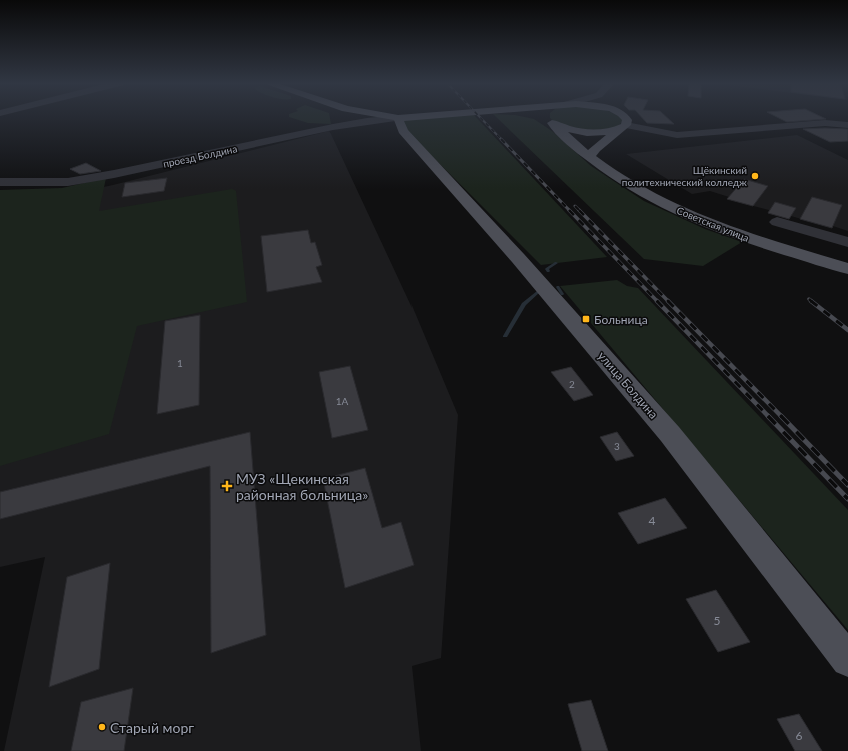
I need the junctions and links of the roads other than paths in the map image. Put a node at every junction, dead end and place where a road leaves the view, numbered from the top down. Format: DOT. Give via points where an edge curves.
graph roads {
  1 [pos="398,118"];
  2 [pos="540,118"];
  3 [pos="618,118"];
  4 [pos="621,118"];
  5 [pos="546,120"];
  6 [pos="624,122"];
  7 [pos="848,125"];
  8 [pos="589,157"];
  9 [pos="0,182"];
  10 [pos="777,222"];
  11 [pos="848,242"];
  12 [pos="848,269"];
  13 [pos="848,660"];
  1 -- 9 [label="street, проезд Болдина" via="325,129 68,182"];
  1 -- 13 [label="main road, улица Болдина" via="403,131 518,258 670,434"];
  2 -- 5 [label="main road"];
  3 -- 6 [label="main road"];
  4 -- 6 [label="street"];
  5 -- 6 [label="main road" via="564,128 588,132 605,132"];
  5 -- 8 [label="main road, Советская улица"];
  6 -- 7 [label="street" via="677,135 826,123"];
  6 -- 8 [label="main road"];
  8 -- 12 [label="main road, Советская улица" via="630,186 700,220 753,240"];
  10 -- 11 [label="street"];
}
